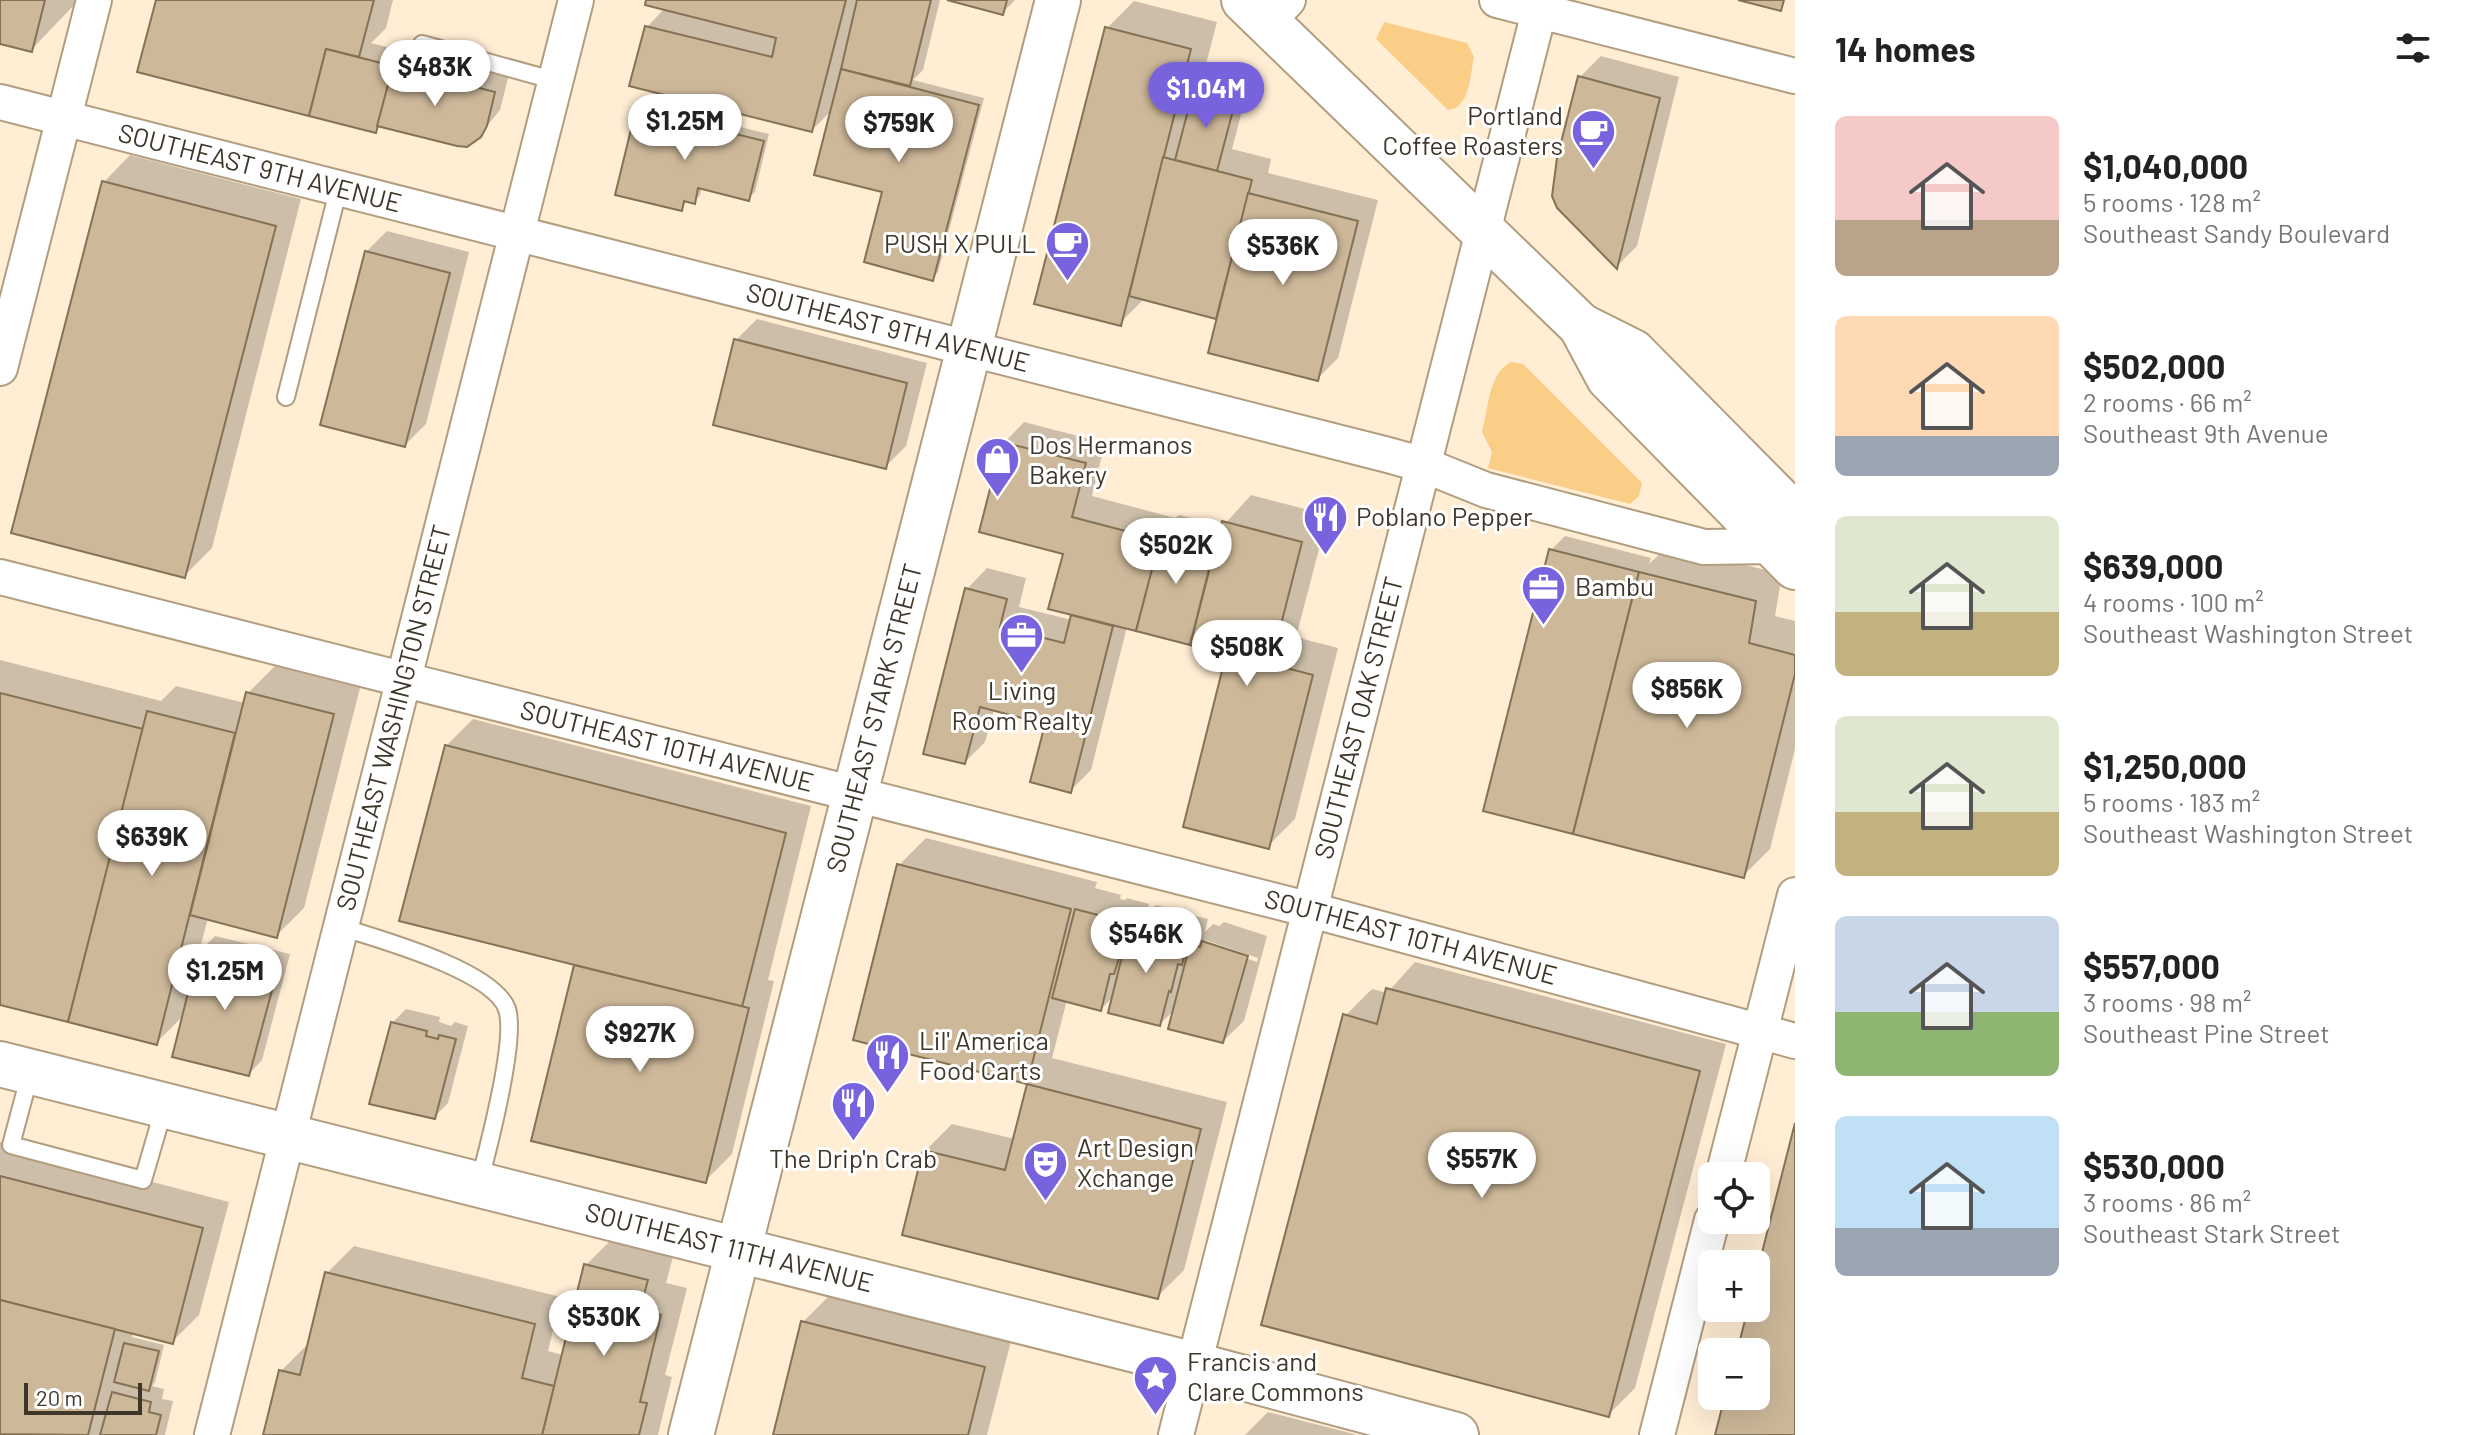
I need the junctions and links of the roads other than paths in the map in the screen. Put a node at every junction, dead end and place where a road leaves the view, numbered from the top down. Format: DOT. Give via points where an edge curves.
graph roads {
  1 [pos="94,0"];
  2 [pos="576,0"];
  3 [pos="1058,0"];
  4 [pos="1497,0"];
  5 [pos="1540,5"];
  6 [pos="1266,7"];
  7 [pos="422,44"];
  8 [pos="1795,76"];
  9 [pos="556,81"];
  10 [pos="0,102"];
  11 [pos="64,117"];
  12 [pos="339,187"];
  13 [pos="1483,229"];
  14 [pos="517,233"];
  15 [pos="969,349"];
  16 [pos="0,368"];
  17 [pos="286,397"];
  18 [pos="1424,465"];
  19 [pos="1788,543"];
  20 [pos="0,577"];
  21 [pos="404,680"];
  22 [pos="856,795"];
  23 [pos="1795,895"];
  24 [pos="1311,910"];
  25 [pos="341,927"];
  26 [pos="1760,1032"];
  27 [pos="1795,1041"];
  28 [pos="15,1068"];
  29 [pos="165,1106"];
  30 [pos="287,1138"];
  31 [pos="1727,1162"];
  32 [pos="478,1186"];
  33 [pos="1708,1234"];
  34 [pos="737,1251"];
  35 [pos="1195,1365"];
  36 [pos="212,1435"];
  37 [pos="691,1435"];
  38 [pos="1176,1435"];
  39 [pos="1456,1435"];
  40 [pos="1657,1435"];
  1 -- 11 [label="street"];
  2 -- 9 [label="street, SOUTHEAST WASHINGTON STREET"];
  3 -- 15 [label="street, SOUTHEAST STARK STREET"];
  4 -- 5 [label="street"];
  5 -- 8 [label="street"];
  5 -- 13 [label="street, SOUTHEAST OAK STREET"];
  6 -- 13 [label="street"];
  7 -- 9 [label="lane"];
  9 -- 14 [label="street, SOUTHEAST WASHINGTON STREET"];
  10 -- 11 [label="street, SOUTHEAST 9TH AVENUE"];
  11 -- 12 [label="street, SOUTHEAST 9TH AVENUE"];
  11 -- 16 [label="street"];
  12 -- 14 [label="street, SOUTHEAST 9TH AVENUE"];
  12 -- 17 [label="lane"];
  13 -- 18 [label="street, SOUTHEAST OAK STREET"];
  13 -- 19 [label="street" via="1581,326 1633,352"];
  14 -- 15 [label="street, SOUTHEAST 9TH AVENUE"];
  14 -- 21 [label="street, SOUTHEAST WASHINGTON STREET"];
  15 -- 18 [label="street, SOUTHEAST 9TH AVENUE"];
  15 -- 22 [label="street, SOUTHEAST STARK STREET"];
  18 -- 19 [label="street, SOUTHEAST 9TH AVENUE" via="1486,490 1704,547"];
  18 -- 24 [label="street, SOUTHEAST OAK STREET"];
  20 -- 21 [label="street, SOUTHEAST 10TH AVENUE"];
  21 -- 22 [label="street, SOUTHEAST 10TH AVENUE"];
  21 -- 25 [label="street, SOUTHEAST WASHINGTON STREET"];
  22 -- 24 [label="street, SOUTHEAST 10TH AVENUE"];
  22 -- 34 [label="street, SOUTHEAST STARK STREET"];
  23 -- 26 [label="street"];
  24 -- 26 [label="street, SOUTHEAST 10TH AVENUE"];
  24 -- 35 [label="street, SOUTHEAST OAK STREET"];
  25 -- 30 [label="street, SOUTHEAST WASHINGTON STREET"];
  25 -- 32 [label="lane" via="459,968 506,1008 508,1040"];
  26 -- 27 [label="street, SOUTHEAST 10TH AVENUE"];
  26 -- 31 [label="street"];
  28 -- 29 [label="street, SOUTHEAST 11TH AVENUE"];
  28 -- 29 [label="lane" via="11,1145 143,1180"];
  29 -- 30 [label="street, SOUTHEAST 11TH AVENUE"];
  30 -- 32 [label="street, SOUTHEAST 11TH AVENUE"];
  30 -- 36 [label="street, SOUTHEAST WASHINGTON STREET"];
  32 -- 34 [label="street, SOUTHEAST 11TH AVENUE"];
  33 -- 40 [label="street"];
  34 -- 35 [label="street, SOUTHEAST 11TH AVENUE"];
  34 -- 37 [label="street, SOUTHEAST STARK STREET"];
  35 -- 38 [label="street, SOUTHEAST OAK STREET"];
  35 -- 39 [label="street, SOUTHEAST 11TH AVENUE"];
}
